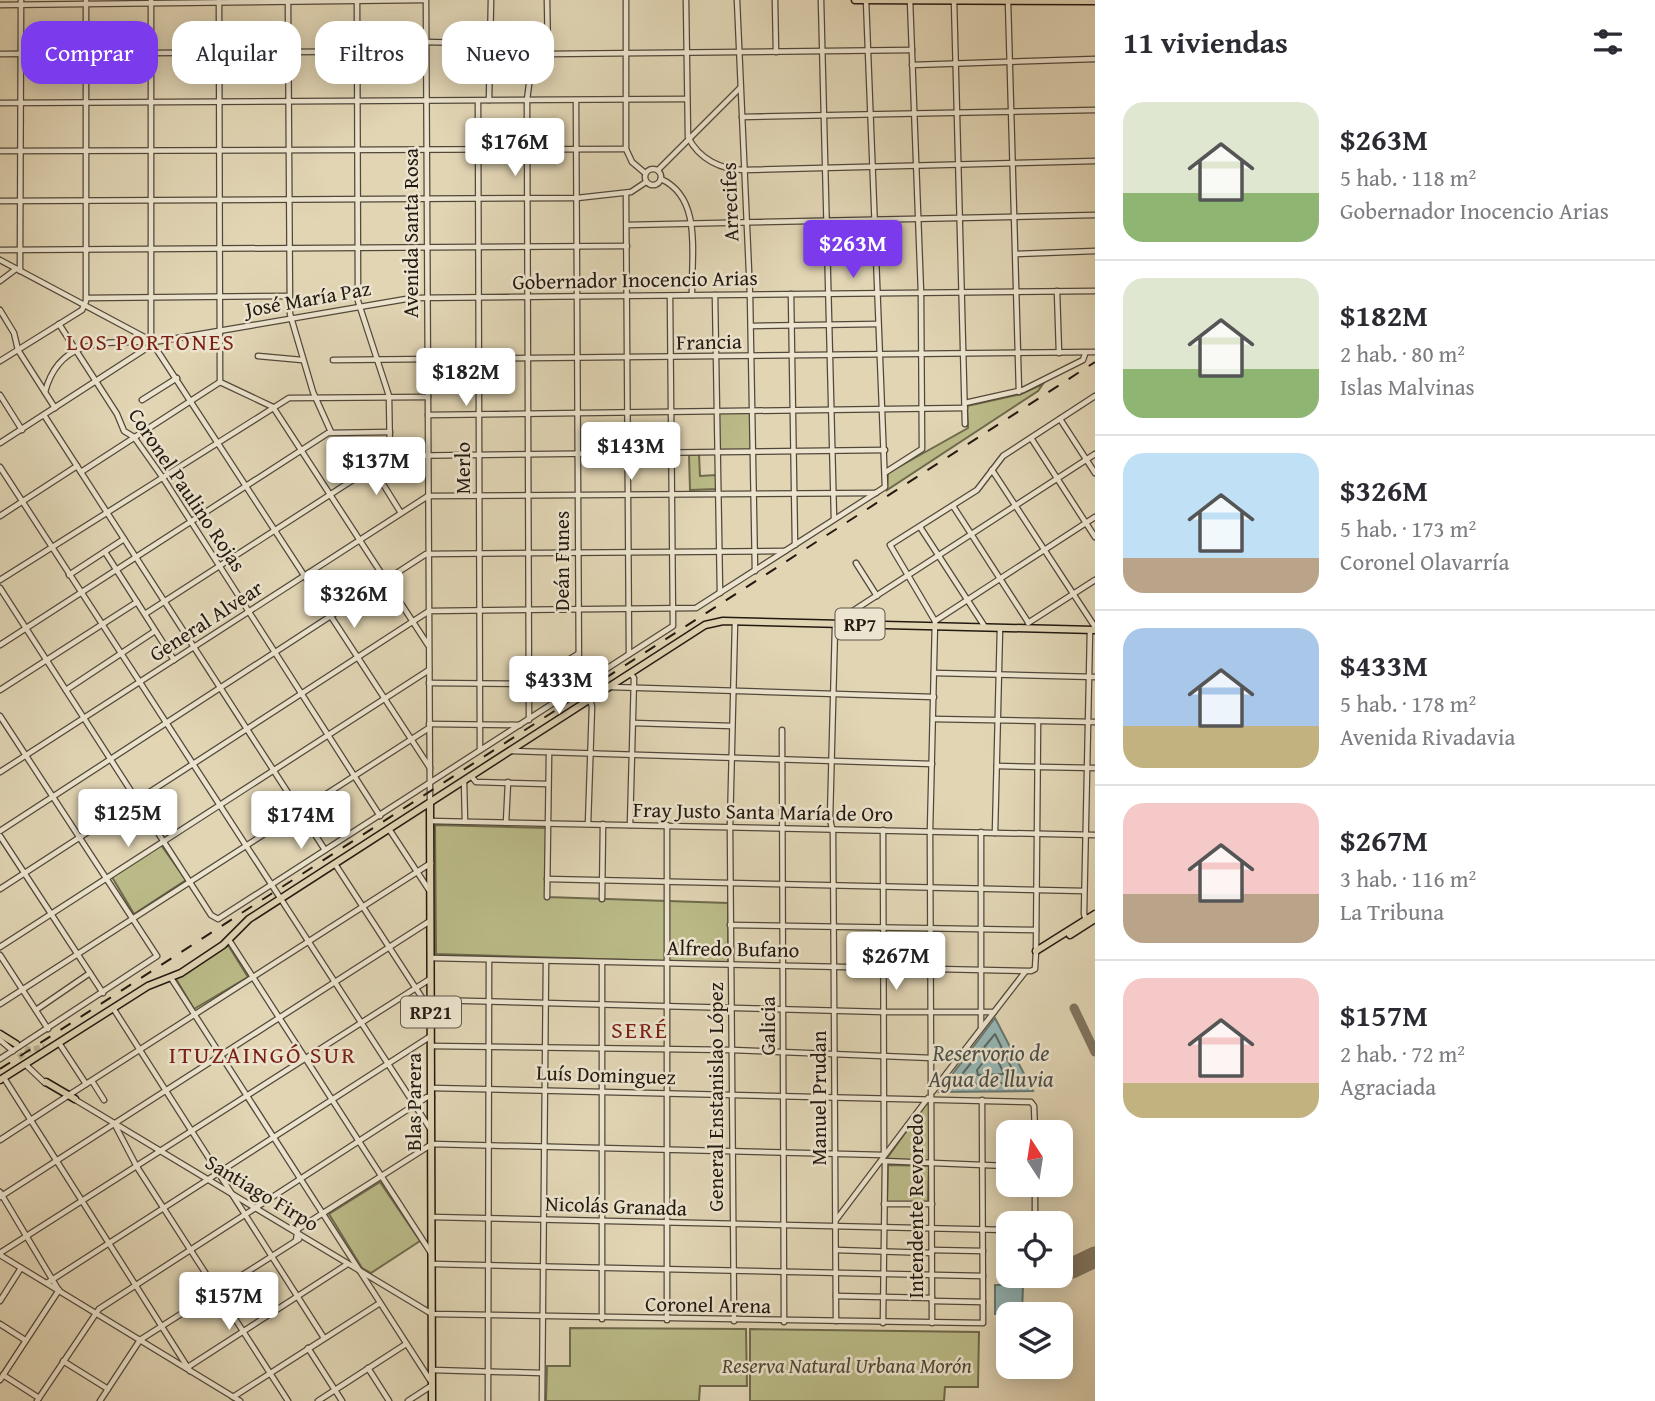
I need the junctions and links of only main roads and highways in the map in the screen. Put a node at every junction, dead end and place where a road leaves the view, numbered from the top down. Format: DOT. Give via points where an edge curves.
graph roads {
  1 [pos="855,0"];
  2 [pos="866,0"];
  3 [pos="910,0"];
  4 [pos="954,0"];
  5 [pos="1009,0"];
  6 [pos="1025,0"];
  7 [pos="1095,1"];
  8 [pos="1093,629"];
  9 [pos="430,803"];
  10 [pos="1091,919"];
  11 [pos="1036,953"];
  12 [pos="95,1019"];
  13 [pos="0,1035"];
  14 [pos="16,1047"];
  15 [pos="45,1047"];
  16 [pos="2,1079"];
  17 [pos="45,1081"];
  18 [pos="69,1095"];
  19 [pos="432,1401"];
  1 -- 2 [label="main road"];
  2 -- 3 [label="main road"];
  3 -- 4 [label="main road"];
  4 -- 5 [label="main road"];
  5 -- 6 [label="main road"];
  6 -- 7 [label="main road"];
  8 -- 9 [label="main road, RP7" via="710,623"];
  9 -- 12 [label="main road, RP7" via="249,919 229,940 172,978 148,986"];
  9 -- 19 [label="main road, Blas Parera / RP21"];
  10 -- 11 [label="main road"];
  12 -- 15 [label="main road"];
  12 -- 16 [label="main road, RP7"];
  13 -- 14 [label="main road"];
  17 -- 18 [label="main road"];
}
